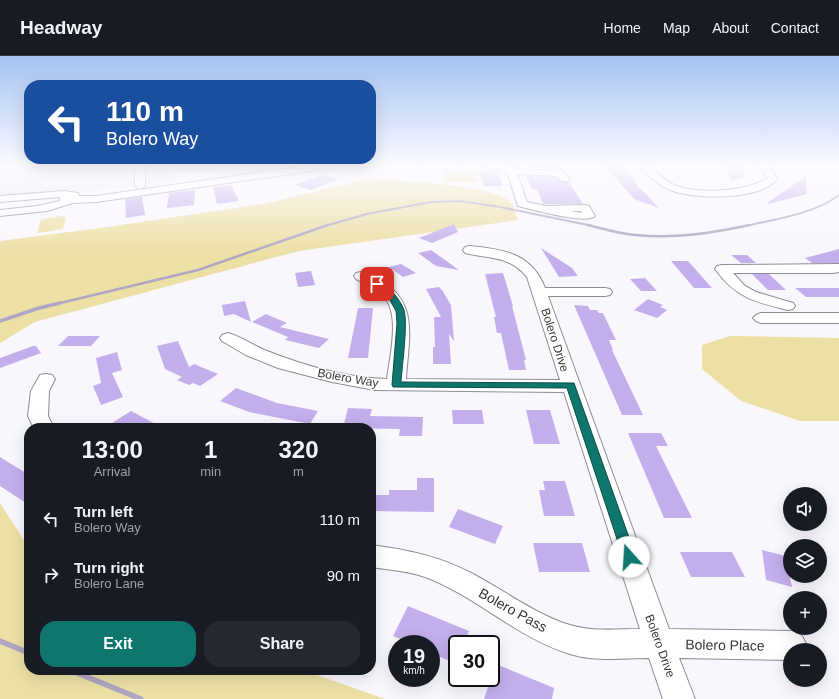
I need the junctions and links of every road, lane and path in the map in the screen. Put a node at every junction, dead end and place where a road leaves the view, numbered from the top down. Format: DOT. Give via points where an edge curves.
graph roads {
  1 [pos="82,195"];
  2 [pos="153,195"];
  3 [pos="519,195"];
  4 [pos="69,197"];
  5 [pos="0,199"];
  6 [pos="551,210"];
  7 [pos="0,213"];
  8 [pos="469,250"];
  9 [pos="839,268"];
  10 [pos="361,276"];
  11 [pos="540,292"];
  12 [pos="605,292"];
  13 [pos="788,306"];
  14 [pos="839,306"];
  15 [pos="761,318"];
  16 [pos="800,318"];
  17 [pos="839,318"];
  18 [pos="228,338"];
  19 [pos="46,379"];
  20 [pos="396,385"];
  21 [pos="570,386"];
  22 [pos="42,423"];
  23 [pos="376,557"];
  24 [pos="658,643"];
  25 [pos="783,646"];
  26 [pos="679,699"];
  1 -- 4 [label="street"];
  2 -- 4 [label="street" via="155,201 95,209 96,199"];
  3 -- 6 [label="street" via="522,204"];
  4 -- 5 [label="street"];
  4 -- 7 [label="street" via="58,206"];
  8 -- 11 [label="street, Bolero Drive" via="504,255 521,263 534,276"];
  9 -- 13 [label="street" via="722,269 740,289"];
  10 -- 20 [label="street" via="386,290 400,311"];
  11 -- 12 [label="street"];
  11 -- 21 [label="street, Bolero Drive"];
  13 -- 14 [label="street"];
  13 -- 16 [label="street"];
  15 -- 16 [label="street"];
  16 -- 17 [label="street"];
  18 -- 20 [label="street, Bolero Way" via="284,364 332,377"];
  19 -- 22 [label="street" via="40,392 38,416"];
  20 -- 21 [label="street, Bolero Way"];
  21 -- 24 [label="street, Bolero Drive"];
  23 -- 24 [label="street, Bolero Pass" via="433,568 542,628 571,640 598,644"];
  24 -- 25 [label="street, Bolero Place"];
  24 -- 26 [label="street, Bolero Drive"];
}
